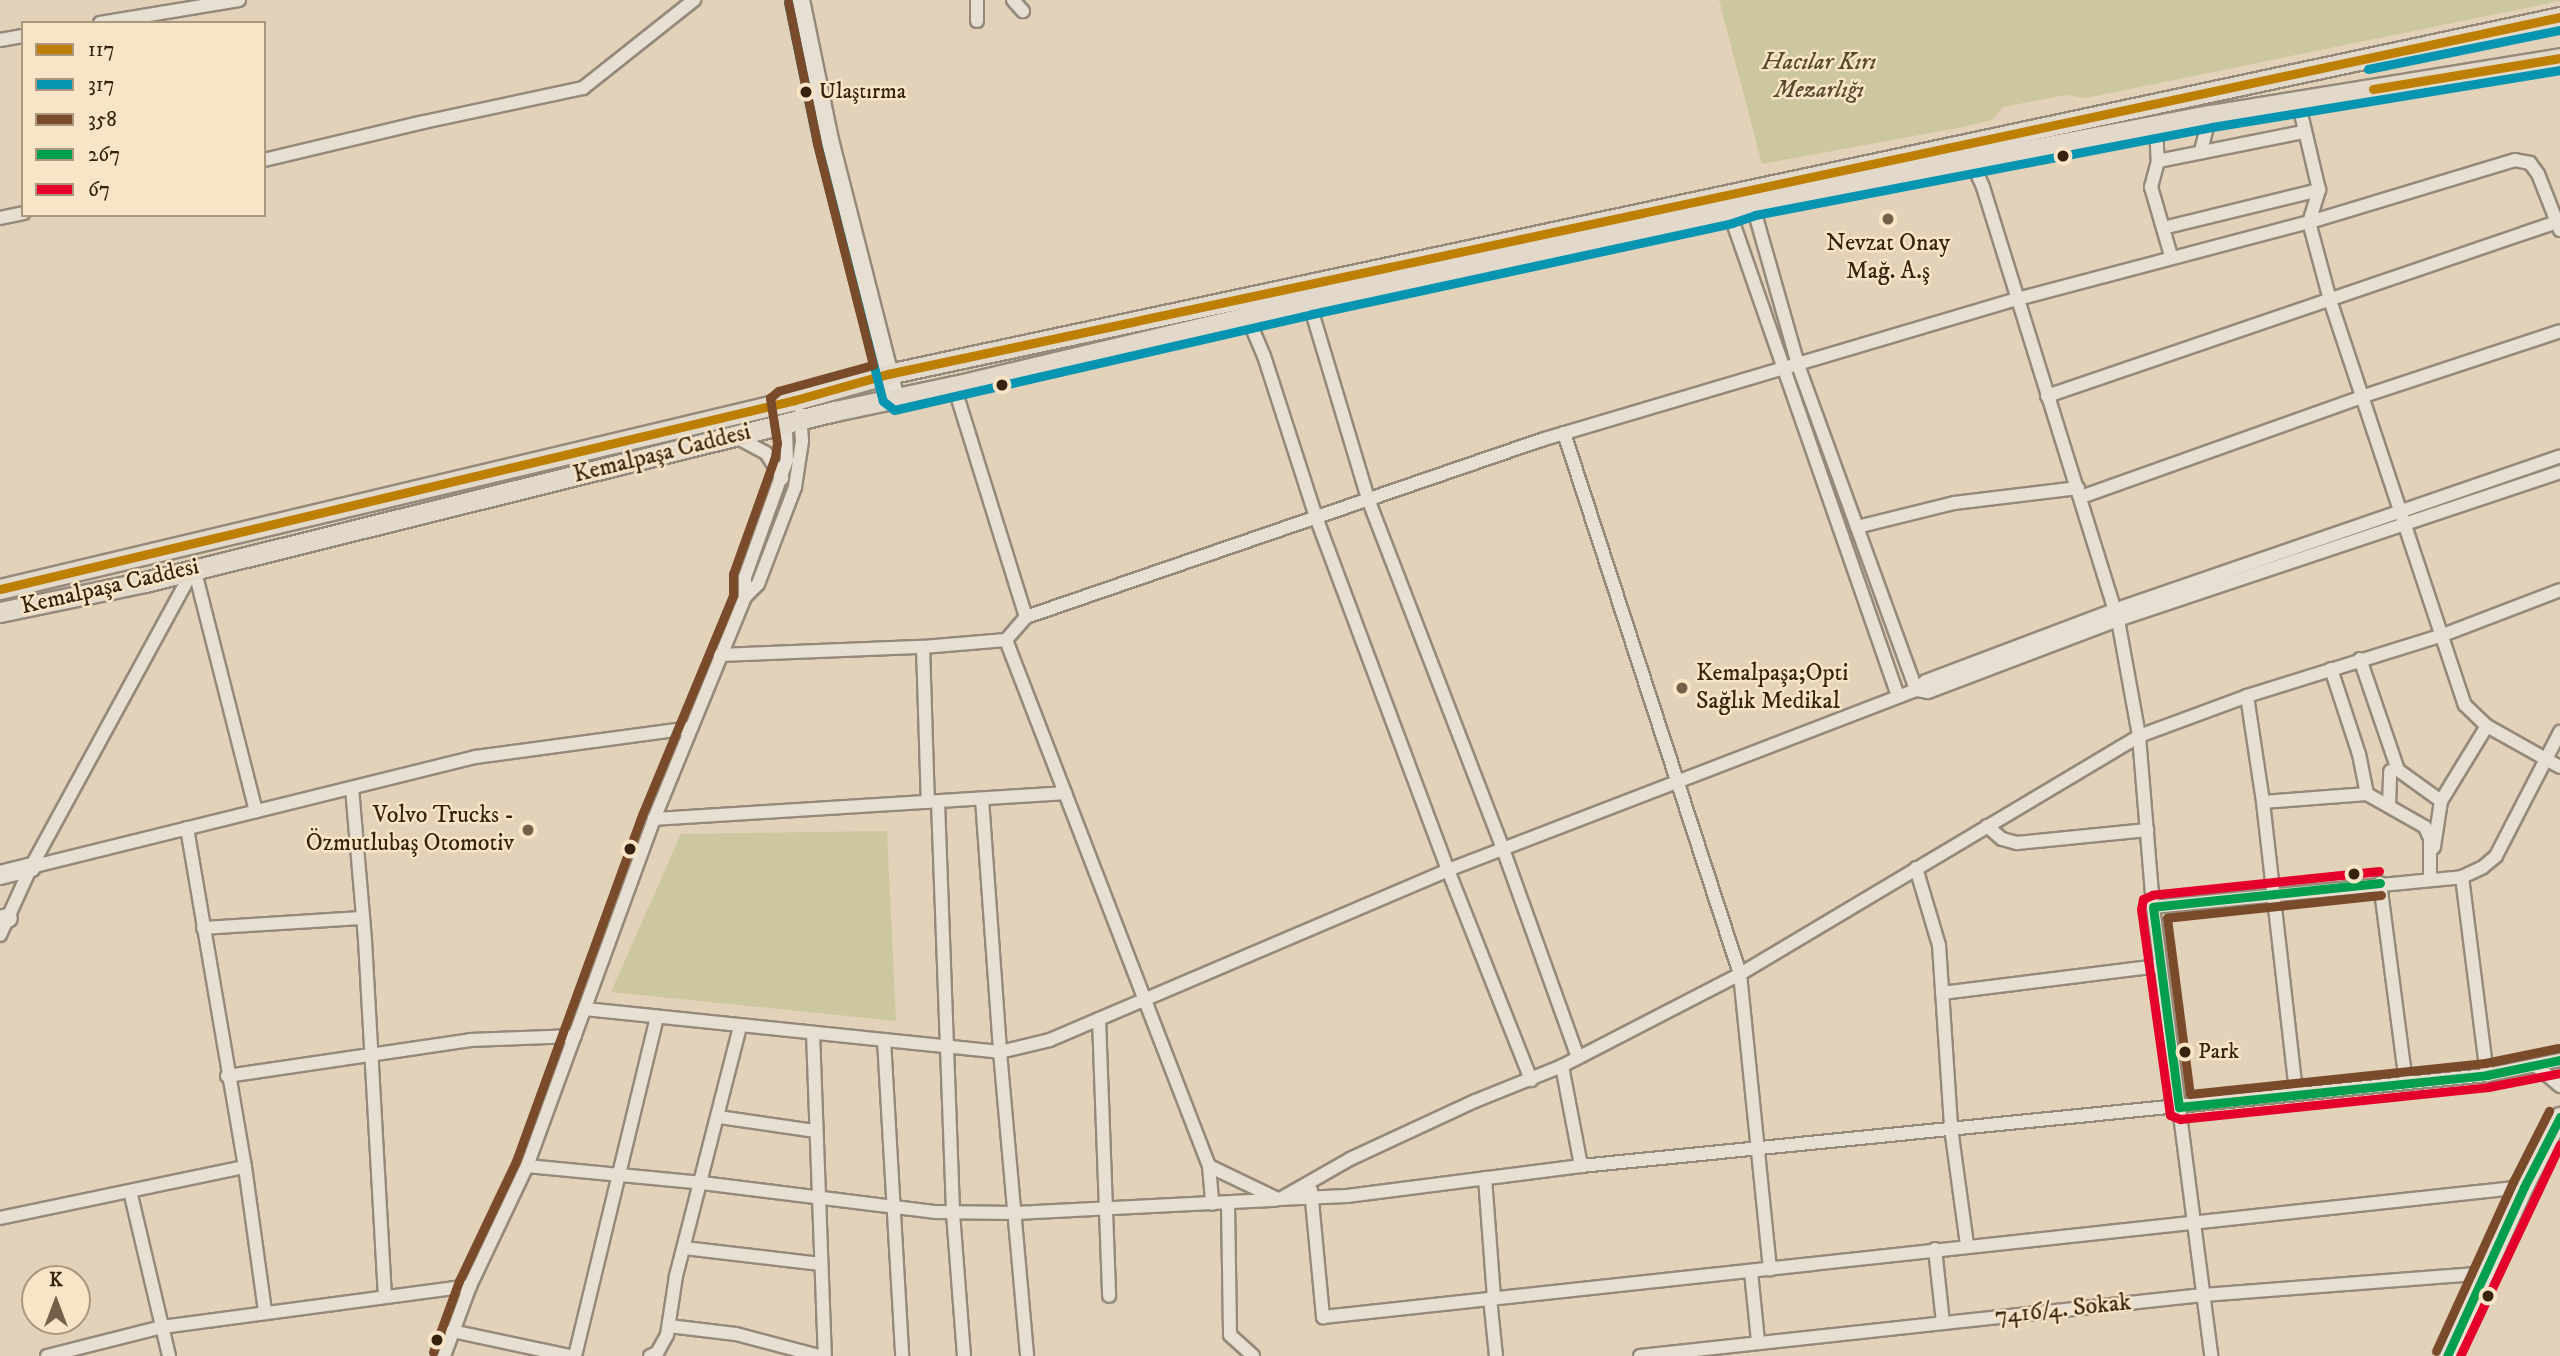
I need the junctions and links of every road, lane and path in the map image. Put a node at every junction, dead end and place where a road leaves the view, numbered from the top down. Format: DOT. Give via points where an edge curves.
graph roads {
  1 [pos="239,0"];
  2 [pos="694,0"];
  3 [pos="800,0"];
  4 [pos="977,0"];
  5 [pos="1013,0"];
  6 [pos="1023,11"];
  7 [pos="2560,16"];
  8 [pos="112,21"];
  9 [pos="977,21"];
  10 [pos="21,36"];
  11 [pos="0,40"];
  12 [pos="2560,58"];
  13 [pos="2298,102"];
  14 [pos="2210,115"];
  15 [pos="2157,128"];
  16 [pos="2303,132"];
  17 [pos="2201,151"];
  18 [pos="266,160"];
  19 [pos="1971,160"];
  20 [pos="2158,161"];
  21 [pos="2319,190"];
  22 [pos="1752,203"];
  23 [pos="1729,211"];
  24 [pos="21,213"];
  25 [pos="0,218"];
  26 [pos="2308,222"];
  27 [pos="2559,224"];
  28 [pos="2163,228"];
  29 [pos="2171,256"];
  30 [pos="2017,299"];
  31 [pos="2330,300"];
  32 [pos="1309,302"];
  33 [pos="1247,316"];
  34 [pos="2560,331"];
  35 [pos="1798,365"];
  36 [pos="1784,368"];
  37 [pos="888,374"];
  38 [pos="954,386"];
  39 [pos="2048,396"];
  40 [pos="2364,396"];
  41 [pos="895,398"];
  42 [pos="788,401"];
  43 [pos="794,422"];
  44 [pos="1564,433"];
  45 [pos="734,436"];
  46 [pos="2560,456"];
  47 [pos="2560,472"];
  48 [pos="782,478"];
  49 [pos="2080,493"];
  50 [pos="1368,499"];
  51 [pos="2399,509"];
  52 [pos="1315,517"];
  53 [pos="2406,526"];
  54 [pos="1857,527"];
  55 [pos="194,568"];
  56 [pos="0,589"];
  57 [pos="2560,590"];
  58 [pos="745,597"];
  59 [pos="0,612"];
  60 [pos="2116,615"];
  61 [pos="1026,617"];
  62 [pos="2443,635"];
  63 [pos="1006,640"];
  64 [pos="923,647"];
  65 [pos="720,655"];
  66 [pos="2360,659"];
  67 [pos="2331,669"];
  68 [pos="1916,690"];
  69 [pos="1898,696"];
  70 [pos="2247,696"];
  71 [pos="2487,726"];
  72 [pos="691,728"];
  73 [pos="2560,732"];
  74 [pos="2139,736"];
  75 [pos="2547,760"];
  76 [pos="2560,766"];
  77 [pos="2394,771"];
  78 [pos="2365,775"];
  79 [pos="1679,780"];
  80 [pos="352,788"];
  81 [pos="1065,793"];
  82 [pos="2367,794"];
  83 [pos="982,799"];
  84 [pos="2441,801"];
  85 [pos="933,802"];
  86 [pos="2263,802"];
  87 [pos="2389,806"];
  88 [pos="256,811"];
  89 [pos="654,819"];
  90 [pos="1987,826"];
  91 [pos="187,828"];
  92 [pos="2147,830"];
  93 [pos="1503,849"];
  94 [pos="31,867"];
  95 [pos="1916,868"];
  96 [pos="1448,870"];
  97 [pos="0,875"];
  98 [pos="2462,877"];
  99 [pos="2430,879"];
  100 [pos="2381,883"];
  101 [pos="2272,895"];
  102 [pos="2153,907"];
  103 [pos="363,918"];
  104 [pos="4,919"];
  105 [pos="203,928"];
  106 [pos="0,935"];
  107 [pos="2160,966"];
  108 [pos="1740,974"];
  109 [pos="1942,993"];
  110 [pos="1144,1000"];
  111 [pos="585,1009"];
  112 [pos="657,1017"];
  113 [pos="1099,1019"];
  114 [pos="740,1026"];
  115 [pos="813,1033"];
  116 [pos="575,1036"];
  117 [pos="884,1040"];
  118 [pos="946,1046"];
  119 [pos="1000,1052"];
  120 [pos="369,1053"];
  121 [pos="1578,1057"];
  122 [pos="2560,1060"];
  123 [pos="2535,1065"];
  124 [pos="1562,1066"];
  125 [pos="2487,1075"];
  126 [pos="227,1076"];
  127 [pos="1531,1080"];
  128 [pos="2406,1083"];
  129 [pos="2560,1086"];
  130 [pos="2296,1093"];
  131 [pos="2179,1107"];
  132 [pos="719,1117"];
  133 [pos="2560,1117"];
  134 [pos="1951,1128"];
  135 [pos="815,1131"];
  136 [pos="1756,1148"];
  137 [pos="527,1166"];
  138 [pos="1209,1166"];
  139 [pos="1581,1166"];
  140 [pos="245,1167"];
  141 [pos="619,1174"];
  142 [pos="1485,1178"];
  143 [pos="1310,1180"];
  144 [pos="702,1183"];
  145 [pos="2525,1186"];
  146 [pos="130,1191"];
  147 [pos="1312,1198"];
  148 [pos="818,1199"];
  149 [pos="1279,1199"];
  150 [pos="1228,1204"];
  151 [pos="1212,1205"];
  152 [pos="891,1208"];
  153 [pos="1105,1209"];
  154 [pos="953,1213"];
  155 [pos="1015,1213"];
  156 [pos="0,1218"];
  157 [pos="2194,1224"];
  158 [pos="1968,1245"];
  159 [pos="684,1248"];
  160 [pos="1935,1249"];
  161 [pos="821,1264"];
  162 [pos="1770,1269"];
  163 [pos="1751,1272"];
  164 [pos="2486,1273"];
  165 [pos="470,1286"];
  166 [pos="2203,1295"];
  167 [pos="385,1296"];
  168 [pos="1109,1296"];
  169 [pos="1492,1298"];
  170 [pos="265,1311"];
  171 [pos="1943,1323"];
  172 [pos="668,1326"];
  173 [pos="162,1327"];
  174 [pos="452,1331"];
  175 [pos="1758,1341"];
  176 [pos="47,1356"];
  177 [pos="169,1356"];
  178 [pos="443,1356"];
  179 [pos="572,1356"];
  180 [pos="650,1356"];
  181 [pos="819,1356"];
  182 [pos="825,1356"];
  183 [pos="902,1356"];
  184 [pos="964,1356"];
  185 [pos="1027,1356"];
  186 [pos="1253,1356"];
  187 [pos="1496,1356"];
  188 [pos="1640,1356"];
  189 [pos="2211,1356"];
  190 [pos="2447,1356"];
  1 -- 8 [label="street"];
  2 -- 18 [label="street" via="583,88"];
  3 -- 37 [label="street" via="829,140"];
  4 -- 9 [label="street"];
  5 -- 6 [label="street"];
  7 -- 37 [label="main road"];
  10 -- 11 [label="street"];
  12 -- 13 [label="main road, Kemalpaşa Caddesi"];
  13 -- 14 [label="main road, Kemalpaşa Caddesi"];
  13 -- 16 [label="street"];
  14 -- 15 [label="main road, Kemalpaşa Caddesi"];
  14 -- 17 [label="street"];
  15 -- 19 [label="main road, Kemalpaşa Caddesi"];
  15 -- 20 [label="street"];
  16 -- 17 [label="street"];
  16 -- 21 [label="street"];
  17 -- 20 [label="street"];
  19 -- 22 [label="main road, Kemalpaşa Caddesi"];
  19 -- 30 [label="street"];
  20 -- 28 [label="street" via="2151,187"];
  21 -- 26 [label="street"];
  21 -- 28 [label="street"];
  22 -- 23 [label="main road, Kemalpaşa Caddesi"];
  22 -- 35 [label="street"];
  23 -- 32 [label="main road, Kemalpaşa Caddesi"];
  23 -- 36 [label="street"];
  24 -- 25 [label="street"];
  26 -- 27 [label="street" via="2515,160 2530,163"];
  26 -- 29 [label="street"];
  26 -- 31 [label="street"];
  27 -- 31 [label="street"];
  28 -- 29 [label="street"];
  29 -- 30 [label="street"];
  30 -- 35 [label="street"];
  30 -- 39 [label="street"];
  31 -- 39 [label="street"];
  31 -- 40 [label="street"];
  32 -- 33 [label="main road, Kemalpaşa Caddesi"];
  32 -- 50 [label="street"];
  33 -- 38 [label="main road, Kemalpaşa Caddesi"];
  33 -- 52 [label="street"];
  34 -- 40 [label="street"];
  35 -- 36 [label="street"];
  35 -- 54 [label="street"];
  36 -- 44 [label="street"];
  36 -- 69 [label="street"];
  37 -- 41 [label="street"];
  37 -- 42 [label="main road, Kemalpaşa Caddesi"];
  38 -- 41 [label="main road, Kemalpaşa Caddesi"];
  38 -- 61 [label="street"];
  39 -- 49 [label="street"];
  40 -- 49 [label="street"];
  40 -- 51 [label="street"];
  41 -- 43 [label="main road, Kemalpaşa Caddesi"];
  42 -- 43 [label="main road"];
  42 -- 56 [label="main road, Kemalpaşa Caddesi"];
  43 -- 45 [label="main road, Kemalpaşa Caddesi"];
  43 -- 48 [label="street"];
  43 -- 58 [label="street" via="801,460 795,487 758,584"];
  44 -- 50 [label="street"];
  44 -- 79 [label="street"];
  45 -- 48 [label="street" via="766,453"];
  45 -- 55 [label="main road, Kemalpaşa Caddesi"];
  46 -- 51 [label="street"];
  47 -- 53 [label="street"];
  48 -- 58 [label="street" via="745,577"];
  49 -- 54 [label="street" via="1954,503"];
  49 -- 60 [label="street"];
  50 -- 52 [label="street"];
  50 -- 93 [label="street"];
  51 -- 53 [label="street"];
  51 -- 60 [label="street"];
  52 -- 61 [label="street"];
  52 -- 96 [label="street"];
  53 -- 60 [label="street"];
  53 -- 62 [label="street"];
  54 -- 68 [label="street"];
  55 -- 59 [label="main road, Kemalpaşa Caddesi"];
  55 -- 88 [label="street"];
  55 -- 94 [label="street"];
  57 -- 62 [label="street"];
  58 -- 65 [label="street"];
  60 -- 68 [label="street" via="1926,681"];
  60 -- 74 [label="street"];
  61 -- 63 [label="street"];
  62 -- 66 [label="street"];
  62 -- 71 [label="street" via="2465,705"];
  63 -- 64 [label="street"];
  63 -- 81 [label="street"];
  64 -- 65 [label="street"];
  64 -- 85 [label="street"];
  65 -- 72 [label="street"];
  66 -- 67 [label="street"];
  66 -- 77 [label="street"];
  67 -- 70 [label="street"];
  67 -- 78 [label="street"];
  68 -- 69 [label="street"];
  69 -- 79 [label="street"];
  70 -- 74 [label="street"];
  70 -- 86 [label="street"];
  71 -- 75 [label="street"];
  71 -- 84 [label="street"];
  72 -- 80 [label="street" via="477,758"];
  72 -- 89 [label="street"];
  73 -- 75 [label="street"];
  74 -- 90 [label="street"];
  74 -- 92 [label="street"];
  75 -- 76 [label="street"];
  75 -- 98 [label="street" via="2496,856"];
  77 -- 78 [label="street"];
  77 -- 84 [label="street"];
  77 -- 87 [label="street"];
  78 -- 82 [label="street"];
  79 -- 93 [label="street"];
  79 -- 108 [label="street"];
  80 -- 88 [label="street"];
  80 -- 103 [label="street"];
  81 -- 83 [label="street"];
  81 -- 110 [label="street"];
  82 -- 86 [label="street"];
  82 -- 87 [label="street"];
  83 -- 85 [label="street"];
  83 -- 119 [label="street"];
  84 -- 99 [label="street"];
  85 -- 89 [label="street"];
  85 -- 118 [label="street"];
  86 -- 101 [label="street"];
  87 -- 99 [label="street" via="2425,827 2430,838"];
  88 -- 91 [label="street"];
  89 -- 111 [label="street"];
  90 -- 92 [label="street" via="2002,839 2017,843"];
  90 -- 95 [label="street"];
  91 -- 94 [label="street"];
  91 -- 105 [label="street"];
  92 -- 102 [label="street"];
  93 -- 96 [label="street"];
  93 -- 121 [label="street"];
  94 -- 97 [label="street"];
  94 -- 104 [label="street"];
  95 -- 108 [label="street"];
  95 -- 109 [label="street" via="1939,945"];
  96 -- 110 [label="street"];
  96 -- 127 [label="street"];
  98 -- 99 [label="street"];
  98 -- 125 [label="street"];
  99 -- 100 [label="street"];
  100 -- 101 [label="street"];
  100 -- 128 [label="street"];
  101 -- 102 [label="street"];
  101 -- 130 [label="street"];
  102 -- 107 [label="street"];
  103 -- 105 [label="street"];
  103 -- 120 [label="street"];
  104 -- 106 [label="street"];
  105 -- 126 [label="street"];
  107 -- 109 [label="street"];
  107 -- 131 [label="street"];
  108 -- 121 [label="street"];
  108 -- 136 [label="street"];
  109 -- 134 [label="street"];
  110 -- 113 [label="street"];
  110 -- 138 [label="street"];
  111 -- 112 [label="street"];
  111 -- 116 [label="street"];
  112 -- 114 [label="street"];
  112 -- 141 [label="street"];
  113 -- 119 [label="street" via="1050,1040"];
  113 -- 153 [label="street"];
  114 -- 115 [label="street"];
  114 -- 132 [label="street"];
  115 -- 117 [label="street"];
  115 -- 135 [label="street"];
  116 -- 120 [label="street" via="470,1040"];
  116 -- 137 [label="street"];
  117 -- 118 [label="street"];
  117 -- 152 [label="street"];
  118 -- 119 [label="street"];
  118 -- 154 [label="street"];
  119 -- 155 [label="street"];
  120 -- 126 [label="street"];
  120 -- 167 [label="street"];
  121 -- 124 [label="street"];
  122 -- 123 [label="street"];
  123 -- 125 [label="street"];
  123 -- 129 [label="street"];
  124 -- 127 [label="street"];
  124 -- 139 [label="street"];
  125 -- 128 [label="street"];
  126 -- 140 [label="street"];
  127 -- 143 [label="street" via="1475,1101"];
  128 -- 130 [label="street"];
  130 -- 131 [label="street"];
  131 -- 134 [label="street"];
  131 -- 157 [label="street"];
  132 -- 135 [label="street"];
  132 -- 144 [label="street"];
  133 -- 145 [label="street"];
  134 -- 136 [label="street"];
  134 -- 158 [label="street"];
  135 -- 148 [label="street"];
  136 -- 139 [label="street"];
  136 -- 162 [label="street"];
  137 -- 141 [label="street"];
  137 -- 165 [label="street"];
  138 -- 149 [label="street"];
  138 -- 151 [label="street"];
  139 -- 142 [label="street"];
  140 -- 146 [label="street"];
  140 -- 170 [label="street"];
  141 -- 144 [label="street"];
  141 -- 179 [label="street"];
  142 -- 147 [label="street"];
  142 -- 169 [label="street"];
  143 -- 147 [label="street"];
  143 -- 149 [label="street"];
  144 -- 148 [label="street"];
  144 -- 159 [label="street"];
  145 -- 157 [label="street"];
  145 -- 164 [label="street"];
  146 -- 156 [label="street"];
  146 -- 173 [label="street"];
  147 -- 149 [label="street"];
  147 -- 169 [label="street" via="1323,1317"];
  148 -- 152 [label="street"];
  148 -- 161 [label="street"];
  149 -- 150 [label="street"];
  150 -- 151 [label="street"];
  150 -- 186 [label="street" via="1230,1335"];
  151 -- 153 [label="street"];
  152 -- 154 [label="street"];
  152 -- 183 [label="street"];
  153 -- 155 [label="street"];
  153 -- 168 [label="street"];
  154 -- 155 [label="street"];
  154 -- 184 [label="street"];
  155 -- 185 [label="street"];
  157 -- 158 [label="street"];
  157 -- 166 [label="street"];
  158 -- 160 [label="street"];
  159 -- 161 [label="street"];
  159 -- 172 [label="street"];
  160 -- 162 [label="street"];
  160 -- 171 [label="street"];
  161 -- 182 [label="street"];
  162 -- 163 [label="street"];
  163 -- 169 [label="street"];
  163 -- 175 [label="street"];
  164 -- 166 [label="street, 7416/4. Sokak"];
  164 -- 190 [label="street"];
  165 -- 167 [label="street"];
  165 -- 174 [label="street"];
  166 -- 171 [label="street, 7416/4. Sokak"];
  166 -- 189 [label="street"];
  167 -- 170 [label="street"];
  169 -- 187 [label="street"];
  170 -- 173 [label="street"];
  171 -- 175 [label="street, 7416/4. Sokak"];
  172 -- 180 [label="street" via="657,1353"];
  172 -- 181 [label="street" via="736,1334"];
  173 -- 176 [label="street"];
  173 -- 177 [label="street"];
  174 -- 178 [label="street"];
  174 -- 179 [label="street"];
  175 -- 188 [label="street, 7416/4. Sokak"];
}
